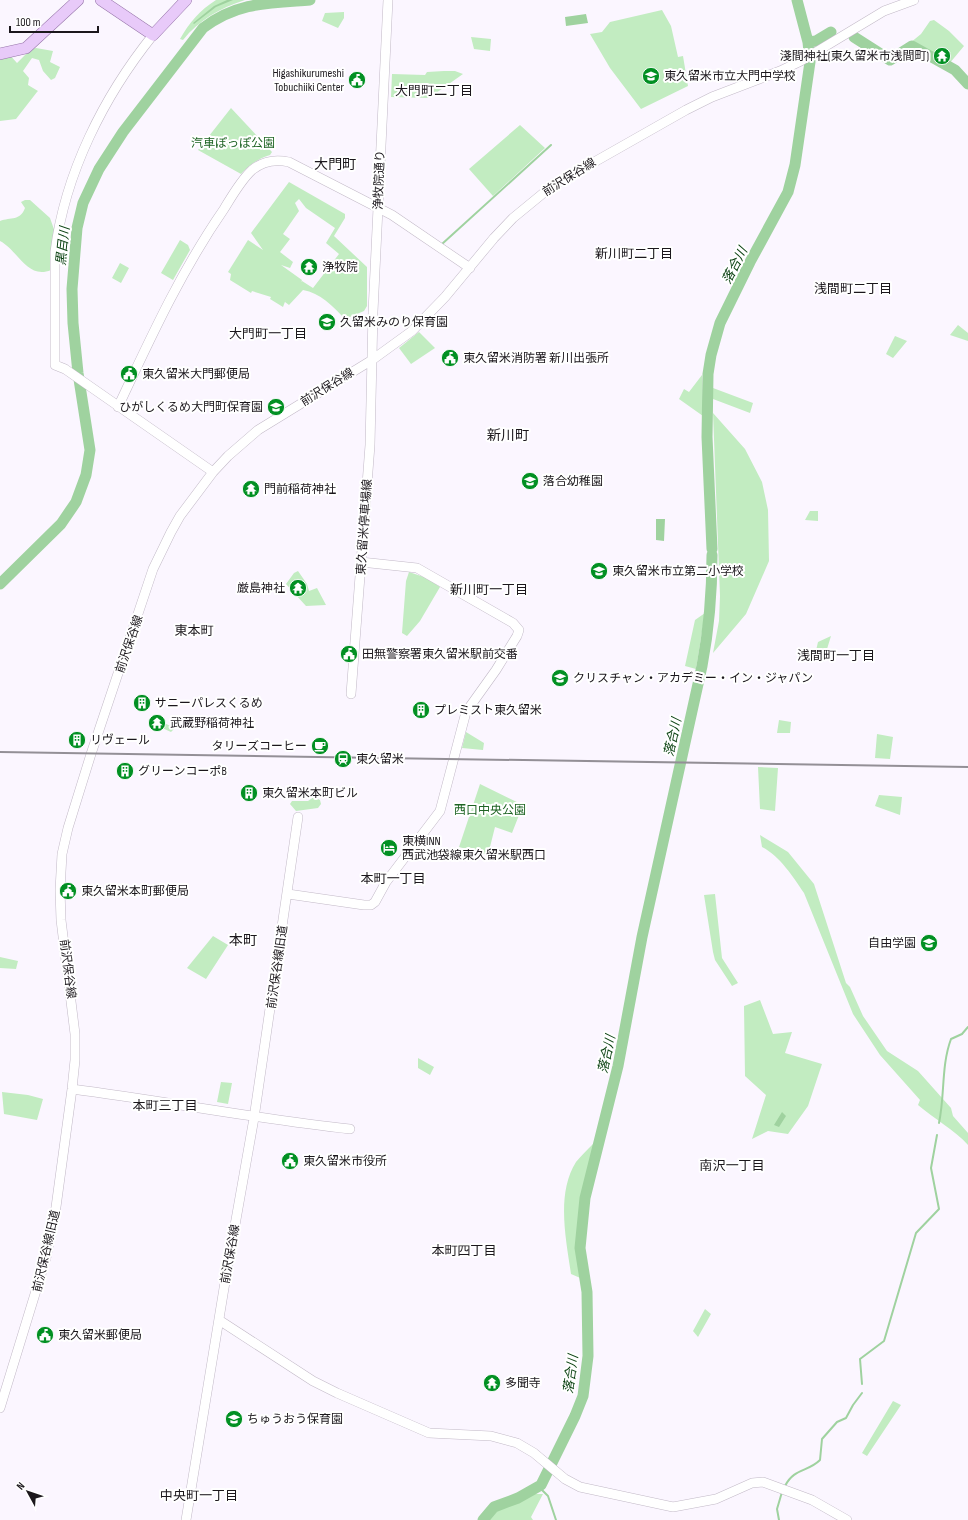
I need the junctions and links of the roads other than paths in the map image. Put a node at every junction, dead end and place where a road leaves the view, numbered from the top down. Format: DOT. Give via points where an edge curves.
graph roads {
  1 [pos="78,0"];
  2 [pos="101,0"];
  3 [pos="186,0"];
  4 [pos="914,0"];
  5 [pos="388,4"];
  6 [pos="153,35"];
  7 [pos="0,54"];
  8 [pos="378,208"];
  9 [pos="470,268"];
  10 [pos="372,360"];
  11 [pos="118,407"];
  12 [pos="212,472"];
  13 [pos="361,562"];
  14 [pos="351,694"];
  15 [pos="298,817"];
  16 [pos="288,894"];
  17 [pos="72,1089"];
  18 [pos="254,1118"];
  19 [pos="350,1129"];
  20 [pos="220,1320"];
  21 [pos="0,1408"];
  22 [pos="186,1520"];
  23 [pos="847,1520"];
  1 -- 7 [label="main road" via="26,48"];
  2 -- 6 [label="main road"];
  3 -- 6 [label="main road"];
  4 -- 9 [label="street, 前沢保谷線" via="884,11 801,61 701,102 558,182 522,209"];
  5 -- 8 [label="street, 浄牧院通り"];
  6 -- 11 [label="street" via="132,62 87,142 70,186 57,237 54,275 55,364"];
  8 -- 9 [label="street"];
  8 -- 10 [label="street, 浄牧院通り"];
  8 -- 11 [label="street" via="289,162 266,162 252,170 199,247 153,330"];
  9 -- 10 [label="street, 前沢保谷線" via="419,325"];
  10 -- 12 [label="street, 前沢保谷線" via="258,430"];
  10 -- 13 [label="street, 東久留米停車場線" via="370,445"];
  11 -- 12 [label="street"];
  12 -- 17 [label="street, 前沢保谷線" via="180,516 156,563 89,758 62,854 61,920 75,1034"];
  13 -- 14 [label="street, 東久留米停車場線"];
  13 -- 16 [label="street" via="417,568 513,623 519,630 496,670 466,712 440,811 386,882 375,902 364,905"];
  15 -- 16 [label="street, 前沢保谷線旧道"];
  16 -- 18 [label="street, 前沢保谷線旧道"];
  17 -- 18 [label="street"];
  17 -- 21 [label="street, 前沢保谷線旧道" via="56,1207 46,1258"];
  18 -- 19 [label="street"];
  18 -- 20 [label="street, 前沢保谷線"];
  20 -- 22 [label="street, 前沢保谷線"];
  20 -- 23 [label="street" via="318,1384 414,1428 436,1434 486,1435 524,1447 580,1487 673,1507 716,1500 754,1482 763,1482 819,1504"];
}
